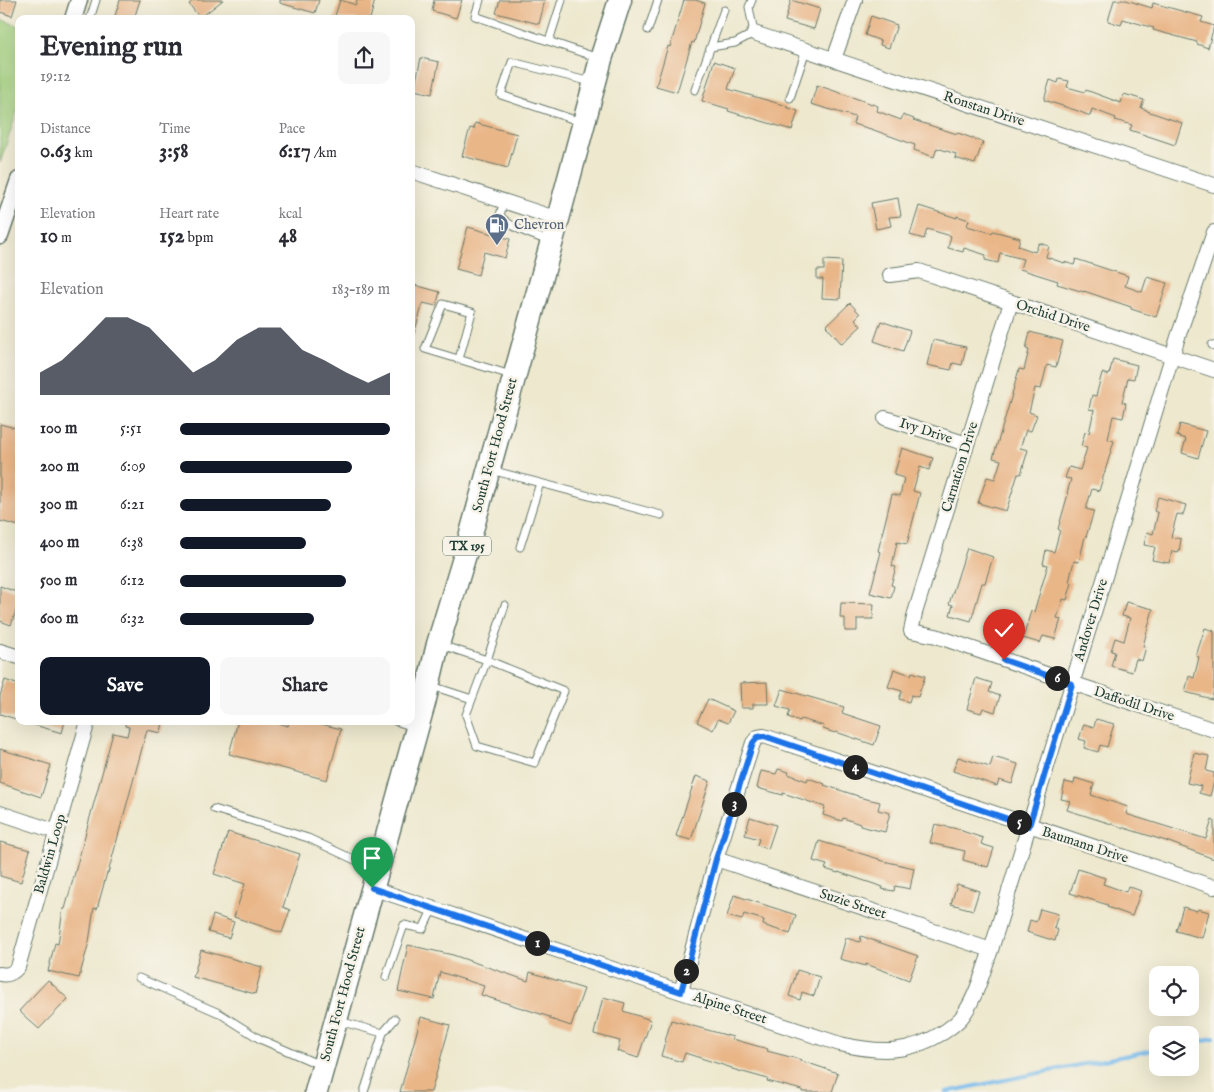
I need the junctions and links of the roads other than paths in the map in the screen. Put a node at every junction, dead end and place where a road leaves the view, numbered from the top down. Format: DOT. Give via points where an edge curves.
graph roads {
  1 [pos="479,0"];
  2 [pos="562,0"];
  3 [pos="620,0"];
  4 [pos="658,0"];
  5 [pos="752,0"];
  6 [pos="854,0"];
  7 [pos="87,1"];
  8 [pos="724,10"];
  9 [pos="76,15"];
  10 [pos="89,15"];
  11 [pos="648,30"];
  12 [pos="754,33"];
  13 [pos="549,41"];
  14 [pos="710,47"];
  15 [pos="806,50"];
  16 [pos="601,59"];
  17 [pos="834,60"];
  18 [pos="594,83"];
  19 [pos="695,90"];
  20 [pos="790,98"];
  21 [pos="584,123"];
  22 [pos="415,172"];
  23 [pos="1214,185"];
  24 [pos="15,192"];
  25 [pos="504,202"];
  26 [pos="558,219"];
  27 [pos="1214,234"];
  28 [pos="0,236"];
  29 [pos="552,242"];
  30 [pos="890,275"];
  31 [pos="1011,302"];
  32 [pos="1173,356"];
  33 [pos="459,359"];
  34 [pos="1214,370"];
  35 [pos="514,376"];
  36 [pos="885,418"];
  37 [pos="967,444"];
  38 [pos="488,470"];
  39 [pos="540,483"];
  40 [pos="661,516"];
  41 [pos="520,547"];
  42 [pos="505,604"];
  43 [pos="911,631"];
  44 [pos="438,644"];
  45 [pos="0,651"];
  46 [pos="15,656"];
  47 [pos="487,660"];
  48 [pos="1072,684"];
  49 [pos="423,696"];
  50 [pos="472,699"];
  51 [pos="87,725"];
  52 [pos="407,725"];
  53 [pos="416,728"];
  54 [pos="1214,730"];
  55 [pos="214,809"];
  56 [pos="0,813"];
  57 [pos="1029,826"];
  58 [pos="57,832"];
  59 [pos="716,859"];
  60 [pos="374,879"];
  61 [pos="1214,887"];
  62 [pos="433,908"];
  63 [pos="991,950"];
  64 [pos="0,974"];
  65 [pos="386,976"];
  66 [pos="139,978"];
  67 [pos="681,992"];
  68 [pos="395,1019"];
  69 [pos="336,1020"];
  70 [pos="382,1033"];
  71 [pos="921,1044"];
  72 [pos="323,1066"];
  73 [pos="316,1092"];
  74 [pos="364,1092"];
  1 -- 13 [label="lane" via="475,16"];
  2 -- 13 [label="lane"];
  3 -- 16 [label="highway, South Fort Hood Street / TX 195"];
  4 -- 11 [label="lane"];
  5 -- 12 [label="lane" via="749,7"];
  6 -- 17 [label="street"];
  7 -- 9 [label="street"];
  7 -- 10 [label="lane"];
  8 -- 14 [label="lane"];
  12 -- 14 [label="lane" via="735,43"];
  12 -- 15 [label="street, Ronstan Drive"];
  13 -- 16 [label="lane"];
  14 -- 19 [label="lane"];
  15 -- 17 [label="street, Ronstan Drive"];
  15 -- 20 [label="lane"];
  16 -- 18 [label="highway, South Fort Hood Street / TX 195"];
  17 -- 23 [label="street, Ronstan Drive"];
  18 -- 21 [label="highway, South Fort Hood Street / TX 195"];
  18 -- 21 [label="lane" via="512,62 501,95"];
  21 -- 26 [label="highway, South Fort Hood Street / TX 195"];
  22 -- 25 [label="street"];
  24 -- 28 [label="street"];
  25 -- 26 [label="street"];
  25 -- 29 [label="lane" via="500,215 503,220"];
  26 -- 29 [label="highway, South Fort Hood Street / TX 195"];
  27 -- 32 [label="street, Andover Drive"];
  29 -- 35 [label="highway, South Fort Hood Street / TX 195"];
  30 -- 31 [label="street, Orchid Drive" via="919,271"];
  31 -- 32 [label="street, Orchid Drive"];
  31 -- 37 [label="street, Carnation Drive"];
  32 -- 34 [label="street, Orchid Drive"];
  32 -- 48 [label="street, Andover Drive"];
  33 -- 33 [label="lane" via="424,349 443,304 472,312"];
  33 -- 35 [label="lane"];
  35 -- 38 [label="highway, South Fort Hood Street / TX 195"];
  36 -- 37 [label="street, Ivy Drive"];
  37 -- 43 [label="street, Carnation Drive"];
  38 -- 39 [label="lane"];
  38 -- 44 [label="highway, South Fort Hood Street / TX 195"];
  39 -- 40 [label="lane"];
  39 -- 41 [label="lane"];
  42 -- 47 [label="lane"];
  43 -- 48 [label="street, Daffodil Drive" via="936,636"];
  44 -- 47 [label="lane"];
  44 -- 49 [label="highway, South Fort Hood Street / TX 195"];
  45 -- 46 [label="street"];
  47 -- 50 [label="lane"];
  47 -- 50 [label="lane" via="564,691 535,764 477,746 466,715"];
  48 -- 54 [label="street, Daffodil Drive"];
  48 -- 57 [label="street, Andover Drive"];
  49 -- 50 [label="lane"];
  49 -- 53 [label="highway, South Fort Hood Street / TX 195"];
  51 -- 58 [label="street, Baldwin Loop"];
  52 -- 53 [label="lane"];
  53 -- 60 [label="highway, South Fort Hood Street / TX 195"];
  55 -- 60 [label="lane" via="308,838"];
  56 -- 58 [label="street"];
  57 -- 59 [label="street, Baumann Drive" via="764,736 753,743"];
  57 -- 61 [label="street, Baumann Drive"];
  57 -- 63 [label="street, Andover Drive"];
  58 -- 64 [label="street, Baldwin Loop" via="18,967 9,974"];
  59 -- 63 [label="street, Suzie Street"];
  59 -- 67 [label="street"];
  60 -- 62 [label="street, Alpine Street"];
  60 -- 69 [label="highway, South Fort Hood Street / TX 195"];
  62 -- 65 [label="lane" via="422,929 404,926"];
  62 -- 67 [label="street, Alpine Street"];
  63 -- 71 [label="street, Andover Drive" via="974,995 960,1020"];
  66 -- 72 [label="lane" via="219,1013 260,1039"];
  67 -- 71 [label="street, Alpine Street" via="865,1050 897,1050"];
  68 -- 70 [label="lane"];
  69 -- 70 [label="lane"];
  69 -- 72 [label="highway, South Fort Hood Street / TX 195"];
  70 -- 74 [label="lane"];
  72 -- 73 [label="highway, South Fort Hood Street / TX 195"];
}
